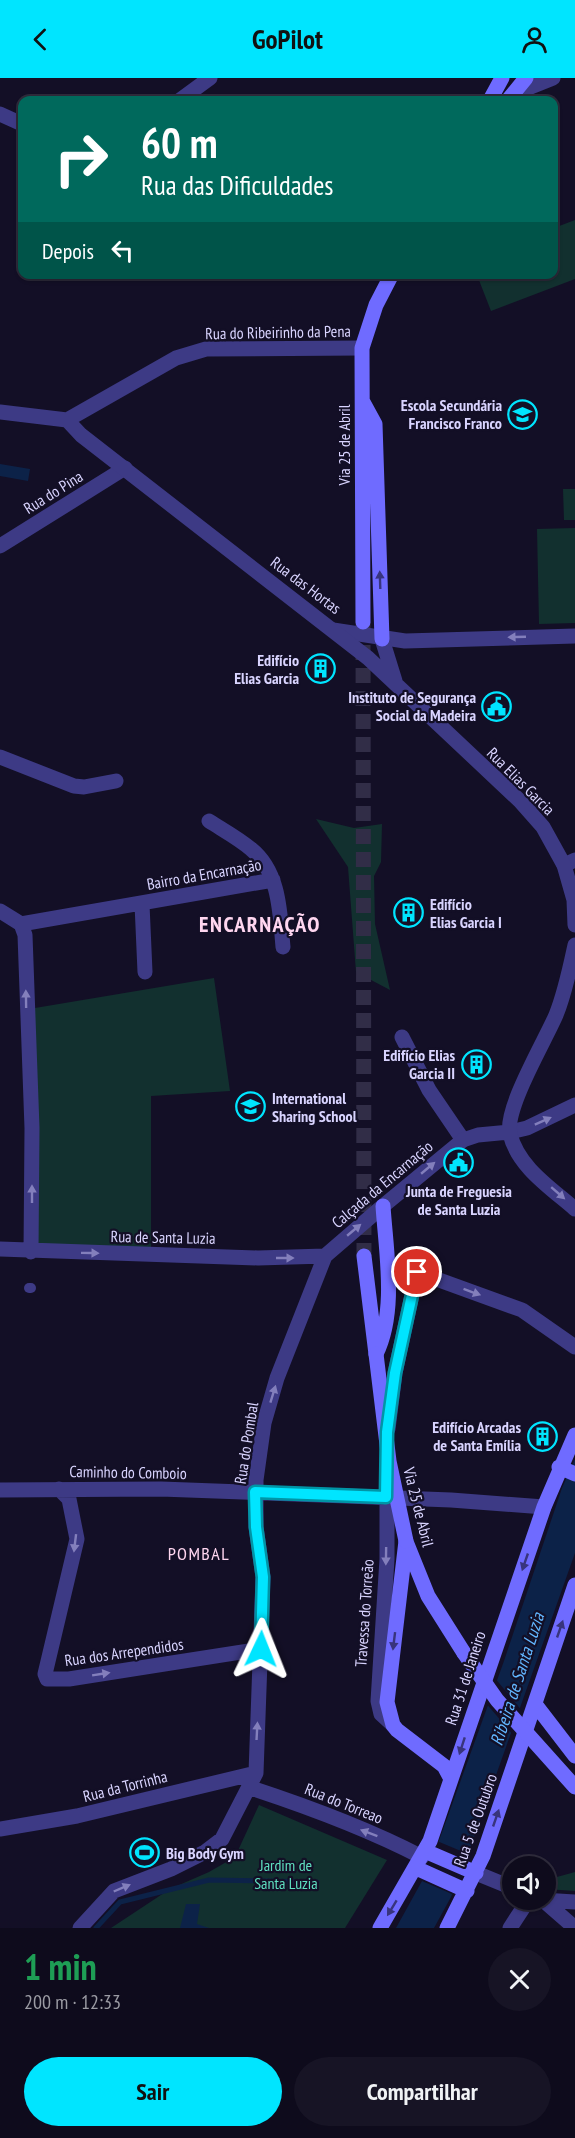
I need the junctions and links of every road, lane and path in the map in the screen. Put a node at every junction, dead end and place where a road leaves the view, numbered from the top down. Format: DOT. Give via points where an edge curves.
graph roads {
  1 [pos="210,78"];
  2 [pos="502,78"];
  3 [pos="526,78"];
  4 [pos="554,78"];
  5 [pos="185,96"];
  6 [pos="492,96"];
  7 [pos="513,96"];
  8 [pos="0,114"];
  9 [pos="18,122"];
  10 [pos="389,279"];
  11 [pos="362,348"];
  12 [pos="362,401"];
  13 [pos="0,412"];
  14 [pos="67,420"];
  15 [pos="125,468"];
  16 [pos="0,546"];
  17 [pos="363,622"];
  18 [pos="333,630"];
  19 [pos="575,636"];
  20 [pos="382,639"];
  21 [pos="368,658"];
  22 [pos="398,689"];
  23 [pos="0,757"];
  24 [pos="116,781"];
  25 [pos="209,821"];
  26 [pos="569,863"];
  27 [pos="273,880"];
  28 [pos="142,904"];
  29 [pos="0,911"];
  30 [pos="21,924"];
  31 [pos="575,925"];
  32 [pos="575,945"];
  33 [pos="283,947"];
  34 [pos="145,972"];
  35 [pos="402,1037"];
  36 [pos="575,1105"];
  37 [pos="510,1132"];
  38 [pos="463,1140"];
  39 [pos="383,1206"];
  40 [pos="575,1209"];
  41 [pos="0,1249"];
  42 [pos="31,1252"];
  43 [pos="325,1256"];
  44 [pos="364,1256"];
  45 [pos="575,1347"];
  46 [pos="376,1354"];
  47 [pos="575,1435"];
  48 [pos="559,1467"];
  49 [pos="575,1474"];
  50 [pos="59,1489"];
  51 [pos="0,1490"];
  52 [pos="255,1492"];
  53 [pos="386,1497"];
  54 [pos="544,1507"];
  55 [pos="406,1541"];
  56 [pos="575,1585"];
  57 [pos="261,1649"];
  58 [pos="535,1704"];
  59 [pos="393,1725"];
  60 [pos="575,1756"];
  61 [pos="256,1773"];
  62 [pos="451,1779"];
  63 [pos="575,1787"];
  64 [pos="251,1788"];
  65 [pos="0,1829"];
  66 [pos="425,1861"];
  67 [pos="469,1870"];
  68 [pos="502,1884"];
  69 [pos="461,1888"];
  70 [pos="556,1900"];
  71 [pos="575,1902"];
  72 [pos="527,1910"];
  73 [pos="552,1910"];
  74 [pos="80,1928"];
  75 [pos="380,1928"];
  76 [pos="447,1928"];
  77 [pos="510,1928"];
  78 [pos="575,1928"];
  1 -- 5 [label="street"];
  2 -- 6 [label="main road"];
  3 -- 7 [label="main road"];
  4 -- 7 [label="street"];
  8 -- 9 [label="street"];
  10 -- 11 [label="main road, Via 25 de Abril"];
  11 -- 12 [label="main road, Via 25 de Abril"];
  11 -- 14 [label="street, Rua do Ribeirinho da Pena" via="206,349 176,358"];
  12 -- 17 [label="main road, Via 25 de Abril"];
  20 -- 12 [label="main road, one-way" via="375,424"];
  13 -- 14 [label="street"];
  14 -- 15 [label="street, Rua das Hortas"];
  15 -- 16 [label="street, Rua do Pina"];
  15 -- 18 [label="street, Rua das Hortas"];
  18 -- 20 [label="street, Rua das Hortas"];
  18 -- 21 [label="street, Rua Elias Garcia"];
  19 -- 20 [label="street, Rua das Hortas, one-way"];
  20 -- 21 [label="street"];
  20 -- 22 [label="street, Rua Elias Garcia"];
  21 -- 22 [label="street, Rua Elias Garcia"];
  22 -- 26 [label="street, Rua Elias Garcia" via="520,801"];
  23 -- 24 [label="street" via="74,786"];
  25 -- 27 [label="street" via="256,853"];
  26 -- 31 [label="street, Rua Elias Garcia"];
  27 -- 28 [label="street, Bairro da Encarnação"];
  27 -- 33 [label="street"];
  28 -- 30 [label="street, Bairro da Encarnação"];
  28 -- 34 [label="street, Bairro da Encarnação"];
  29 -- 30 [label="street"];
  42 -- 30 [label="street, one-way" via="32,1128 26,935"];
  32 -- 37 [label="street" via="556,1014 510,1116"];
  35 -- 38 [label="street" via="429,1090"];
  37 -- 36 [label="street, Calçada da Encarnação, one-way"];
  37 -- 38 [label="street, Calçada da Encarnação"];
  37 -- 40 [label="street, one-way" via="520,1157 530,1169"];
  39 -- 38 [label="street, Calçada da Encarnação, one-way"];
  43 -- 39 [label="street, Calçada da Encarnação, one-way"];
  39 -- 46 [label="main road" via="389,1315"];
  41 -- 42 [label="street, Rua de Santa Luzia"];
  42 -- 43 [label="street, Rua de Santa Luzia, one-way"];
  52 -- 43 [label="street, Rua do Pombal, one-way" via="267,1411"];
  44 -- 46 [label="main road, Via 25 de Abril"];
  53 -- 45 [label="street, Travessa do Torreão, one-way" via="387,1432 395,1373 417,1272 522,1310"];
  46 -- 55 [label="main road, Via 25 de Abril, bridge" via="389,1461"];
  47 -- 48 [label="main road, Rua 31 de Janeiro"];
  48 -- 49 [label="main road"];
  48 -- 54 [label="main road, Rua 31 de Janeiro"];
  50 -- 51 [label="street, Caminho do Comboio"];
  50 -- 52 [label="street, Caminho do Comboio"];
  50 -- 57 [label="street, Rua dos Arrependidos, one-way" via="69,1499 77,1539 45,1674 47,1679 69,1679"];
  52 -- 53 [label="street, Caminho do Comboio"];
  52 -- 57 [label="street, Rua do Pombal" via="263,1577"];
  53 -- 54 [label="street, Caminho do Comboio"];
  53 -- 59 [label="street, Travessa do Torreão, one-way" via="387,1558 378,1701 381,1714"];
  54 -- 62 [label="main road, Rua 31 de Janeiro, one-way"];
  55 -- 59 [label="main road, one-way" via="387,1702"];
  55 -- 63 [label="main road, Via 25 de Abril, bridge" via="428,1596 464,1653 497,1700"];
  58 -- 56 [label="main road, Rua 5 de Outubro, one-way"];
  61 -- 57 [label="street, Rua do Pombal, one-way"];
  58 -- 60 [label="main road"];
  67 -- 58 [label="main road, Rua 5 de Outubro, one-way"];
  59 -- 62 [label="main road" via="444,1766"];
  61 -- 64 [label="street, Rua do Pombal"];
  61 -- 65 [label="street, Rua da Torrinha" via="77,1816"];
  62 -- 66 [label="main road, Rua 31 de Janeiro"];
  66 -- 64 [label="street, Rua do Torreao, one-way" via="291,1801"];
  74 -- 64 [label="street, Rua do Pombal, one-way" via="114,1891 171,1869 222,1839"];
  66 -- 67 [label="main road"];
  66 -- 69 [label="main road"];
  66 -- 75 [label="main road, Rua 31 de Janeiro, one-way"];
  67 -- 68 [label="street"];
  67 -- 69 [label="main road, Rua 5 de Outubro"];
  69 -- 76 [label="main road, Rua 5 de Outubro"];
  70 -- 71 [label="street"];
  72 -- 77 [label="street"];
  73 -- 78 [label="street"];
}
